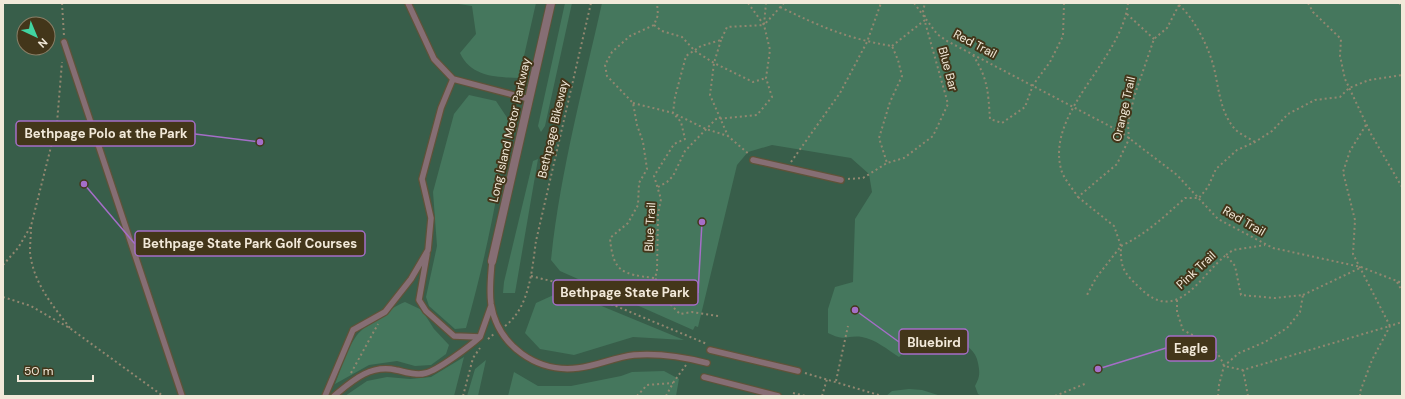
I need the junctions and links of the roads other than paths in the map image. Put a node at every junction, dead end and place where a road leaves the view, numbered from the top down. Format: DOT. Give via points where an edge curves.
graph roads {
  1 [pos="408,3"];
  2 [pos="551,3"];
  3 [pos="64,42"];
  4 [pos="453,79"];
  5 [pos="529,99"];
  6 [pos="752,158"];
  7 [pos="841,180"];
  8 [pos="428,250"];
  9 [pos="492,261"];
  10 [pos="491,306"];
  11 [pos="480,337"];
  12 [pos="710,348"];
  13 [pos="707,363"];
  14 [pos="798,372"];
  15 [pos="704,377"];
  16 [pos="182,396"];
  17 [pos="325,396"];
  18 [pos="334,396"];
  19 [pos="778,396"];
  1 -- 4 [label="lane" via="434,59"];
  2 -- 5 [label="street, Long Island Motor Parkway"];
  3 -- 16 [label="lane"];
  4 -- 5 [label="lane"];
  4 -- 8 [label="lane" via="441,108 422,179 431,218"];
  5 -- 9 [label="street, Long Island Motor Parkway"];
  6 -- 7 [label="lane"];
  8 -- 11 [label="lane" via="419,300 426,311 454,336"];
  8 -- 17 [label="lane" via="411,279 385,312 352,330"];
  9 -- 10 [label="lane"];
  10 -- 11 [label="lane"];
  10 -- 13 [label="lane" via="500,330 514,348 532,361 555,368 577,368 633,355 677,356"];
  11 -- 18 [label="lane" via="466,349 427,373 412,374 394,369 370,370 356,377"];
  12 -- 14 [label="lane"];
  15 -- 19 [label="lane"];
}
